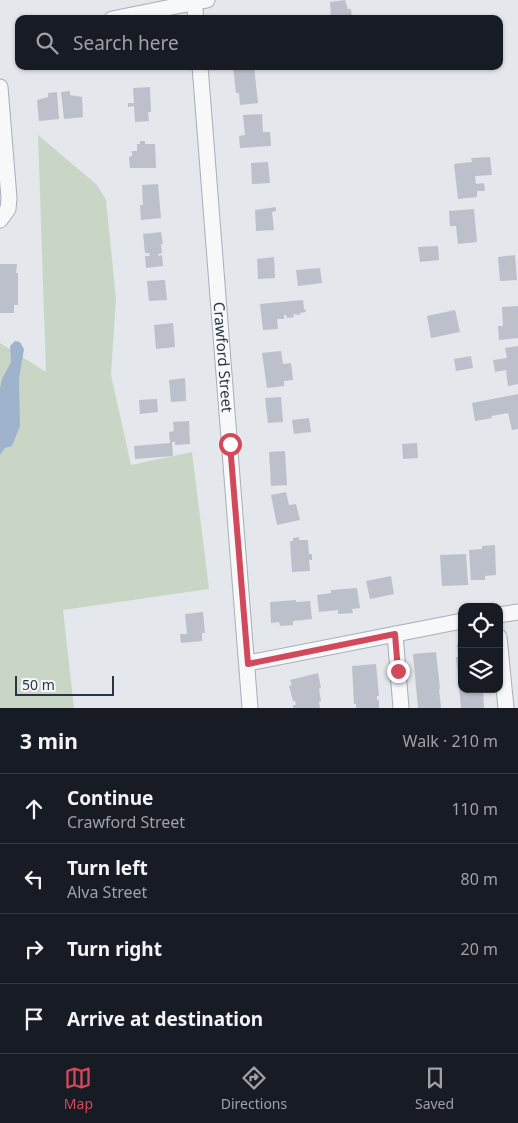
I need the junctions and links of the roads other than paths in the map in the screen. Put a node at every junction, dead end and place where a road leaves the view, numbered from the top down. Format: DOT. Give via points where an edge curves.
graph roads {
  1 [pos="201,1"];
  2 [pos="132,15"];
  3 [pos="197,15"];
  4 [pos="200,70"];
  5 [pos="0,86"];
  6 [pos="0,220"];
  7 [pos="518,612"];
  8 [pos="503,614"];
  9 [pos="458,622"];
  10 [pos="395,634"];
  11 [pos="500,648"];
  12 [pos="248,664"];
  13 [pos="250,708"];
  14 [pos="401,708"];
  15 [pos="506,708"];
  1 -- 2 [label="street"];
  1 -- 3 [label="street"];
  4 -- 12 [label="street, Crawford Street"];
  5 -- 6 [label="street" via="9,198 8,210"];
  7 -- 8 [label="street"];
  9 -- 10 [label="street"];
  10 -- 12 [label="street"];
  10 -- 14 [label="street"];
  11 -- 15 [label="street"];
  12 -- 13 [label="street, Crawford Street"];
}
